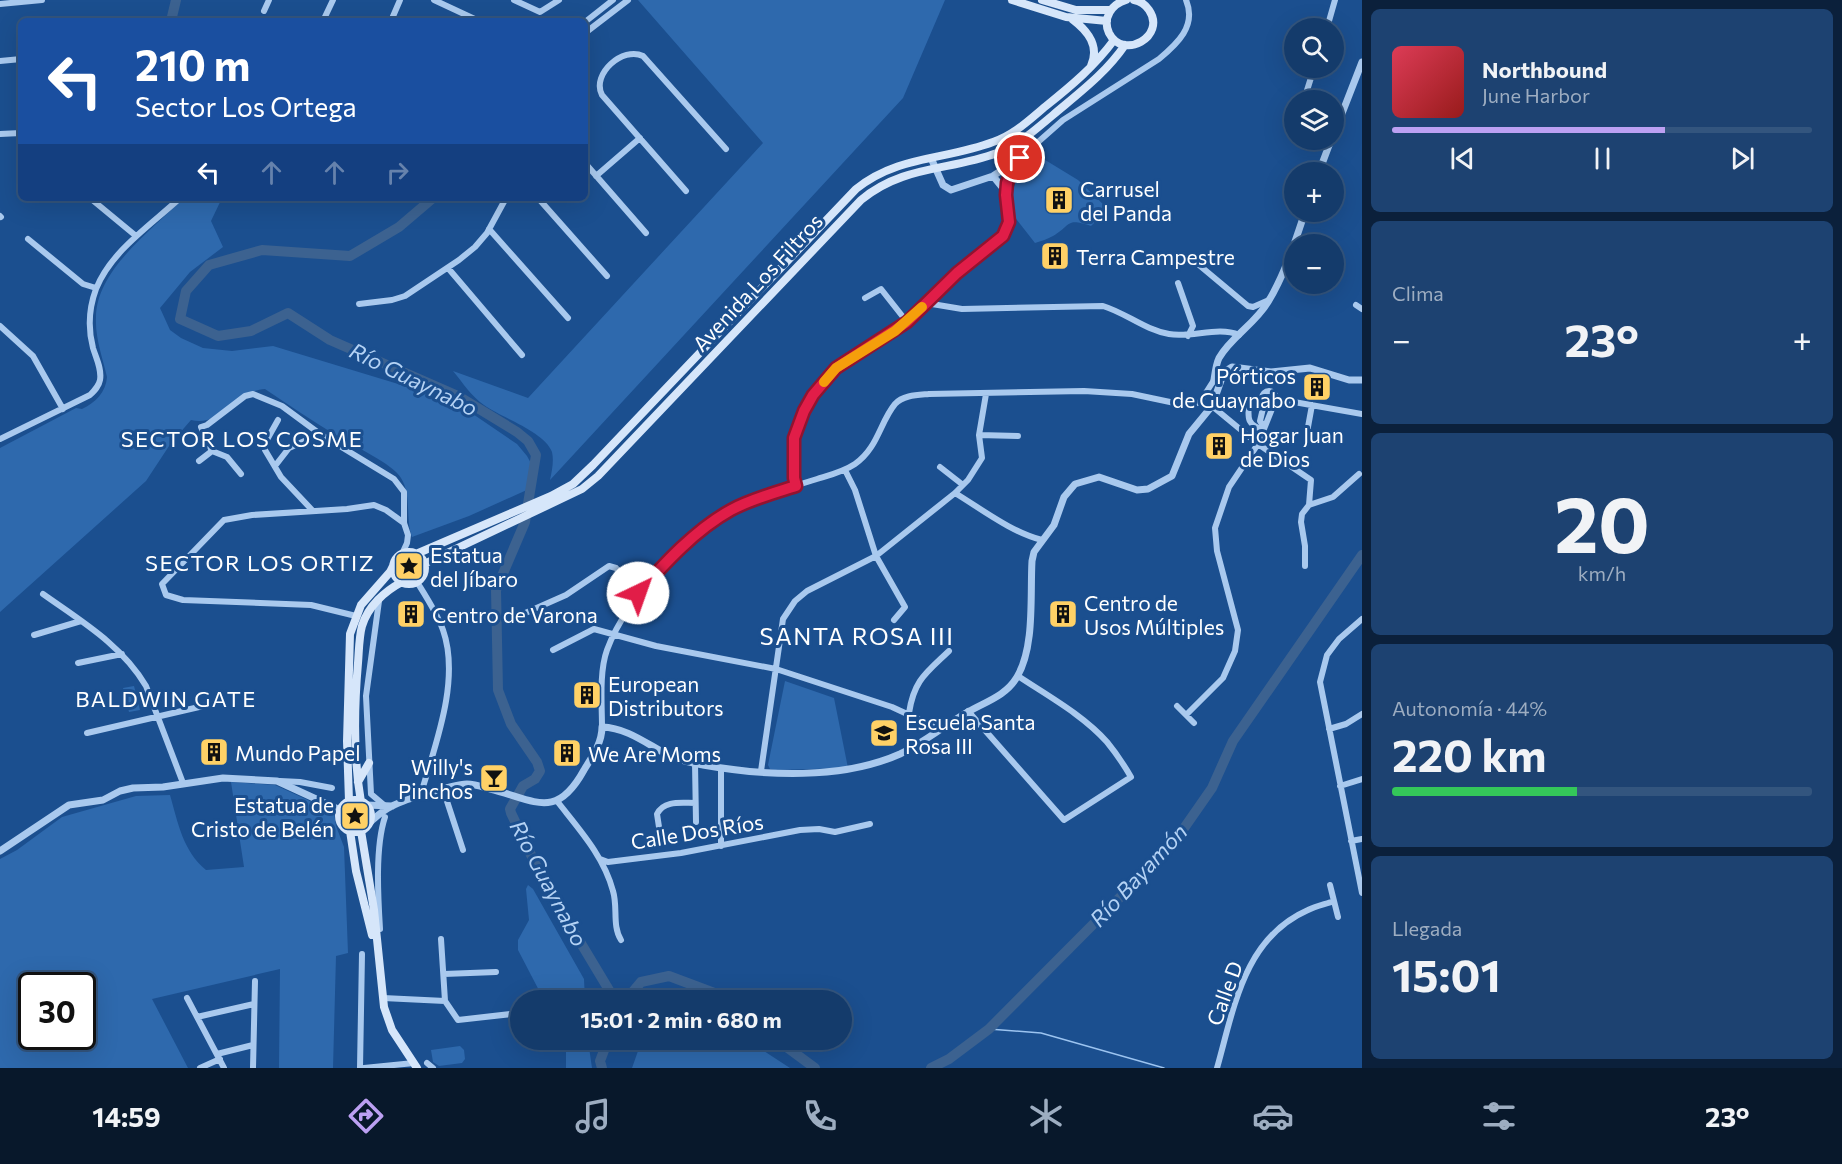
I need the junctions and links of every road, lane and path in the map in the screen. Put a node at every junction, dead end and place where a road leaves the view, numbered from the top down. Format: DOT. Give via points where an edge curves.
graph roads {
  1 [pos="42,0"];
  2 [pos="268,0"];
  3 [pos="333,0"];
  4 [pos="400,0"];
  5 [pos="434,0"];
  6 [pos="514,0"];
  7 [pos="559,0"];
  8 [pos="613,0"];
  9 [pos="627,0"];
  10 [pos="1012,0"];
  11 [pos="1042,0"];
  12 [pos="1126,0"];
  13 [pos="1134,0"];
  14 [pos="1186,0"];
  15 [pos="1335,0"];
  16 [pos="0,4"];
  17 [pos="1111,10"];
  18 [pos="264,11"];
  19 [pos="460,12"];
  20 [pos="1066,17"];
  21 [pos="324,18"];
  22 [pos="392,18"];
  23 [pos="457,18"];
  24 [pos="472,18"];
  25 [pos="1330,18"];
  26 [pos="588,20"];
  27 [pos="1107,21"];
  28 [pos="588,31"];
  29 [pos="1114,40"];
  30 [pos="1125,45"];
  31 [pos="18,59"];
  32 [pos="0,61"];
  33 [pos="1362,62"];
  34 [pos="1089,69"];
  35 [pos="1344,108"];
  36 [pos="18,133"];
  37 [pos="0,134"];
  38 [pos="639,138"];
  39 [pos="726,149"];
  40 [pos="931,158"];
  41 [pos="1020,158"];
  42 [pos="588,167"];
  43 [pos="935,169"];
  44 [pos="596,176"];
  45 [pos="993,176"];
  46 [pos="686,191"];
  47 [pos="1006,192"];
  48 [pos="94,201"];
  49 [pos="177,201"];
  50 [pos="504,201"];
  51 [pos="541,201"];
  52 [pos="1302,222"];
  53 [pos="489,229"];
  54 [pos="646,233"];
  55 [pos="136,236"];
  56 [pos="28,239"];
  57 [pos="1199,265"];
  58 [pos="448,268"];
  59 [pos="607,276"];
  60 [pos="1178,283"];
  61 [pos="96,288"];
  62 [pos="865,298"];
  63 [pos="1269,300"];
  64 [pos="926,303"];
  65 [pos="359,304"];
  66 [pos="568,318"];
  67 [pos="907,322"];
  68 [pos="0,326"];
  69 [pos="1239,335"];
  70 [pos="1188,336"];
  71 [pos="522,355"];
  72 [pos="1362,380"];
  73 [pos="1217,381"];
  74 [pos="986,394"];
  75 [pos="1275,401"];
  76 [pos="1249,402"];
  77 [pos="1264,404"];
  78 [pos="1312,405"];
  79 [pos="1212,406"];
  80 [pos="63,409"];
  81 [pos="1362,414"];
  82 [pos="278,420"];
  83 [pos="1263,428"];
  84 [pos="320,434"];
  85 [pos="979,435"];
  86 [pos="1018,436"];
  87 [pos="1306,438"];
  88 [pos="0,439"];
  89 [pos="1258,444"];
  90 [pos="212,451"];
  91 [pos="199,461"];
  92 [pos="275,466"];
  93 [pos="940,467"];
  94 [pos="845,470"];
  95 [pos="241,474"];
  96 [pos="1359,474"];
  97 [pos="963,485"];
  98 [pos="796,486"];
  99 [pos="569,492"];
  100 [pos="955,493"];
  101 [pos="1308,505"];
  102 [pos="313,511"];
  103 [pos="405,523"];
  104 [pos="479,532"];
  105 [pos="1042,540"];
  106 [pos="402,554"];
  107 [pos="416,554"];
  108 [pos="876,556"];
  109 [pos="394,564"];
  110 [pos="424,564"];
  111 [pos="1305,566"];
  112 [pos="402,582"];
  113 [pos="417,582"];
  114 [pos="638,593"];
  115 [pos="43,594"];
  116 [pos="379,600"];
  117 [pos="523,614"];
  118 [pos="356,616"];
  119 [pos="1362,619"];
  120 [pos="894,620"];
  121 [pos="81,621"];
  122 [pos="34,635"];
  123 [pos="614,635"];
  124 [pos="553,650"];
  125 [pos="949,651"];
  126 [pos="122,654"];
  127 [pos="78,663"];
  128 [pos="777,669"];
  129 [pos="1018,676"];
  130 [pos="212,704"];
  131 [pos="1177,706"];
  132 [pos="968,711"];
  133 [pos="909,714"];
  134 [pos="1362,714"];
  135 [pos="1186,715"];
  136 [pos="158,717"];
  137 [pos="1194,723"];
  138 [pos="602,728"];
  139 [pos="1329,729"];
  140 [pos="937,730"];
  141 [pos="87,733"];
  142 [pos="369,763"];
  143 [pos="694,763"];
  144 [pos="721,768"];
  145 [pos="761,771"];
  146 [pos="1362,778"];
  147 [pos="277,781"];
  148 [pos="183,783"];
  149 [pos="358,783"];
  150 [pos="1340,786"];
  151 [pos="332,788"];
  152 [pos="443,789"];
  153 [pos="420,797"];
  154 [pos="349,801"];
  155 [pos="557,801"];
  156 [pos="364,803"];
  157 [pos="695,803"];
  158 [pos="388,806"];
  159 [pos="340,810"];
  160 [pos="386,817"];
  161 [pos="696,822"];
  162 [pos="369,823"];
  163 [pos="870,824"];
  164 [pos="659,827"];
  165 [pos="350,831"];
  166 [pos="360,831"];
  167 [pos="1362,839"];
  168 [pos="1351,841"];
  169 [pos="721,846"];
  170 [pos="463,850"];
  171 [pos="0,851"];
  172 [pos="600,859"];
  173 [pos="1330,885"];
  174 [pos="1362,893"];
  175 [pos="1334,901"];
  176 [pos="1338,917"];
  177 [pos="441,939"];
  178 [pos="621,940"];
  179 [pos="362,954"];
  180 [pos="378,956"];
  181 [pos="496,972"];
  182 [pos="444,974"];
  183 [pos="255,981"];
  184 [pos="187,998"];
  185 [pos="382,998"];
  186 [pos="445,1001"];
  187 [pos="254,1004"];
  188 [pos="510,1014"];
  189 [pos="197,1017"];
  190 [pos="253,1046"];
  191 [pos="218,1057"];
  192 [pos="427,1063"];
  193 [pos="416,1066"];
  194 [pos="200,1068"];
  195 [pos="224,1068"];
  196 [pos="253,1068"];
  197 [pos="362,1068"];
  198 [pos="433,1068"];
  199 [pos="1217,1068"];
  1 -- 16 [label="street"];
  2 -- 18 [label="street"];
  3 -- 21 [label="street"];
  4 -- 22 [label="street"];
  5 -- 19 [label="street"];
  6 -- 7 [label="street" via="540,12"];
  8 -- 26 [label="street"];
  9 -- 28 [label="street"];
  10 -- 20 [label="main road"];
  11 -- 17 [label="main road" via="1076,10"];
  12 -- 17 [label="main road"];
  13 -- 30 [label="main road" via="1151,12 1152,30 1140,44"];
  14 -- 41 [label="street" via="1186,28 1172,48 1063,120"];
  15 -- 25 [label="street"];
  17 -- 27 [label="main road"];
  19 -- 23 [label="street"];
  19 -- 24 [label="street"];
  20 -- 27 [label="main road"];
  20 -- 34 [label="main road" via="1080,25 1092,41 1095,56"];
  27 -- 29 [label="main road"];
  29 -- 30 [label="main road"];
  29 -- 34 [label="main road, Avenida Los Filtros"];
  30 -- 43 [label="main road, Avenida Los Filtros" via="1099,76 1020,142 989,156"];
  31 -- 32 [label="street"];
  33 -- 35 [label="street"];
  34 -- 40 [label="main road, Avenida Los Filtros" via="1005,137"];
  36 -- 37 [label="street"];
  38 -- 39 [label="street" via="599,88 604,72 629,53 646,59"];
  38 -- 44 [label="street"];
  38 -- 46 [label="street"];
  40 -- 43 [label="street"];
  40 -- 99 [label="main road, Avenida Los Filtros" via="879,172 856,189"];
  41 -- 45 [label="street"];
  41 -- 47 [label="street" via="1009,176"];
  42 -- 44 [label="street"];
  43 -- 45 [label="street" via="943,185 951,190"];
  43 -- 99 [label="main road, Avenida Los Filtros" via="884,183 861,200 598,476"];
  44 -- 54 [label="street"];
  45 -- 47 [label="street"];
  47 -- 64 [label="street" via="1009,222 1003,236"];
  48 -- 55 [label="street"];
  49 -- 55 [label="street"];
  50 -- 53 [label="street"];
  51 -- 59 [label="street"];
  52 -- 63 [label="street"];
  53 -- 58 [label="street" via="475,247"];
  53 -- 66 [label="street"];
  55 -- 61 [label="street"];
  56 -- 61 [label="street" via="83,284"];
  57 -- 63 [label="street" via="1248,306"];
  58 -- 65 [label="street" via="405,296"];
  58 -- 71 [label="street"];
  60 -- 70 [label="street" via="1192,326"];
  61 -- 80 [label="street" via="89,318 101,378 90,395"];
  62 -- 67 [label="street" via="881,289"];
  63 -- 69 [label="street"];
  64 -- 67 [label="street"];
  64 -- 70 [label="street" via="962,309 1103,306 1161,333"];
  67 -- 98 [label="street" via="836,368 813,395 794,438"];
  68 -- 80 [label="street" via="33,356"];
  69 -- 70 [label="street" via="1229,331"];
  69 -- 73 [label="street" via="1218,359"];
  72 -- 73 [label="street" via="1310,368 1271,372 1232,367"];
  73 -- 74 [label="street" via="1200,402 1189,406 1132,394 1084,391"];
  73 -- 79 [label="street"];
  74 -- 85 [label="street"];
  74 -- 94 [label="street" via="905,398 896,403 865,454"];
  75 -- 77 [label="street"];
  75 -- 77 [label="street" via="1273,392 1266,391 1262,397"];
  75 -- 78 [label="street"];
  75 -- 83 [label="street"];
  76 -- 83 [label="street" via="1248,418 1254,427"];
  77 -- 83 [label="street" via="1260,421"];
  78 -- 81 [label="street"];
  78 -- 87 [label="street"];
  79 -- 89 [label="street"];
  79 -- 105 [label="street" via="1189,434 1172,476 1148,489 1137,490 1099,477 1075,484"];
  80 -- 88 [label="street"];
  82 -- 92 [label="street" via="264,445"];
  83 -- 89 [label="street"];
  84 -- 90 [label="street" via="282,406 253,394 201,427"];
  84 -- 92 [label="street" via="289,448"];
  84 -- 103 [label="street" via="394,479 404,492"];
  85 -- 86 [label="street"];
  85 -- 97 [label="street" via="982,458"];
  89 -- 101 [label="street" via="1311,480"];
  89 -- 135 [label="street" via="1229,487 1215,528 1217,551 1238,630 1235,651 1223,678"];
  90 -- 91 [label="street"];
  90 -- 95 [label="street" via="227,457"];
  92 -- 102 [label="street"];
  93 -- 97 [label="street"];
  94 -- 98 [label="street"];
  94 -- 108 [label="street"];
  96 -- 101 [label="street" via="1333,496"];
  97 -- 100 [label="street"];
  98 -- 114 [label="street" via="746,502 716,519"];
  99 -- 104 [label="main road, Avenida Los Filtros"];
  100 -- 105 [label="street" via="1014,530"];
  100 -- 108 [label="street"];
  101 -- 111 [label="street" via="1301,522"];
  102 -- 103 [label="street" via="374,505"];
  102 -- 118 [label="street" via="224,520 162,584 164,591 183,600 311,604"];
  103 -- 106 [label="street" via="408,535"];
  104 -- 107 [label="main road, Avenida Los Filtros"];
  104 -- 110 [label="main road, Avenida Los Filtros"];
  105 -- 129 [label="street" via="1032,561 1029,643"];
  106 -- 107 [label="main road"];
  106 -- 109 [label="main road"];
  107 -- 110 [label="main road"];
  108 -- 120 [label="street" via="905,607"];
  108 -- 128 [label="street" via="809,590 795,602 783,619"];
  109 -- 112 [label="main road" via="395,576"];
  109 -- 118 [label="main road"];
  110 -- 113 [label="main road" via="424,573"];
  112 -- 113 [label="main road"];
  112 -- 116 [label="main road"];
  113 -- 153 [label="street" via="444,631 449,658 443,716"];
  114 -- 117 [label="street" via="616,568 609,566 566,595"];
  114 -- 123 [label="street"];
  115 -- 121 [label="street"];
  116 -- 142 [label="street" via="366,696"];
  116 -- 149 [label="main road" via="362,626 356,700"];
  118 -- 154 [label="main road" via="348,654"];
  119 -- 139 [label="street" via="1327,655 1320,682"];
  121 -- 122 [label="street"];
  121 -- 126 [label="street"];
  123 -- 124 [label="street" via="594,629"];
  123 -- 128 [label="street"];
  123 -- 138 [label="street" via="606,652"];
  125 -- 133 [label="street" via="914,689"];
  126 -- 127 [label="street"];
  126 -- 136 [label="street" via="140,675"];
  128 -- 133 [label="street"];
  128 -- 145 [label="street"];
  129 -- 132 [label="street" via="1001,695"];
  129 -- 132 [label="street" via="1092,728 1107,742 1131,777 1064,820"];
  130 -- 136 [label="street"];
  131 -- 135 [label="street"];
  132 -- 140 [label="street"];
  133 -- 140 [label="street"];
  134 -- 139 [label="street"];
  135 -- 137 [label="street"];
  136 -- 141 [label="street"];
  136 -- 148 [label="street"];
  138 -- 143 [label="street" via="618,728 673,757"];
  138 -- 155 [label="street" via="601,739 579,779"];
  139 -- 150 [label="street"];
  140 -- 145 [label="street" via="892,757 841,771"];
  142 -- 149 [label="main road"];
  142 -- 158 [label="street" via="371,794"];
  143 -- 144 [label="street"];
  143 -- 157 [label="street"];
  144 -- 145 [label="street"];
  144 -- 169 [label="street"];
  146 -- 150 [label="street"];
  147 -- 148 [label="street" via="223,778"];
  147 -- 151 [label="street"];
  147 -- 159 [label="street"];
  148 -- 171 [label="street" via="133,788 103,800 69,805"];
  149 -- 156 [label="main road"];
  150 -- 168 [label="street"];
  152 -- 153 [label="street"];
  152 -- 155 [label="street" via="467,784 535,802"];
  152 -- 170 [label="street"];
  153 -- 158 [label="street"];
  154 -- 156 [label="main road"];
  154 -- 159 [label="main road"];
  155 -- 172 [label="street"];
  156 -- 158 [label="street"];
  156 -- 162 [label="main road" via="370,814"];
  157 -- 161 [label="street"];
  157 -- 164 [label="street" via="662,807 657,814"];
  158 -- 162 [label="street"];
  159 -- 165 [label="main road" via="340,822"];
  160 -- 180 [label="street" via="379,848"];
  162 -- 166 [label="main road"];
  163 -- 169 [label="street, Calle Dos Ríos" via="835,832 819,828 800,830"];
  165 -- 166 [label="main road"];
  165 -- 180 [label="main road"];
  166 -- 180 [label="main road"];
  167 -- 168 [label="street"];
  168 -- 174 [label="street"];
  169 -- 172 [label="street, Calle Dos Ríos" via="608,862"];
  172 -- 178 [label="street" via="614,891 617,934"];
  173 -- 175 [label="street"];
  175 -- 176 [label="street"];
  175 -- 199 [label="street, Calle D" via="1285,923 1254,957 1238,991"];
  177 -- 182 [label="street"];
  179 -- 197 [label="street"];
  180 -- 185 [label="main road"];
  181 -- 182 [label="street"];
  182 -- 186 [label="street"];
  183 -- 187 [label="street"];
  184 -- 189 [label="street"];
  185 -- 186 [label="street"];
  185 -- 193 [label="main road" via="392,1030"];
  186 -- 188 [label="street" via="458,1020"];
  187 -- 189 [label="street"];
  187 -- 190 [label="street"];
  189 -- 191 [label="street"];
  190 -- 191 [label="street"];
  190 -- 196 [label="street"];
  191 -- 194 [label="street"];
  191 -- 195 [label="street"];
  192 -- 198 [label="street"];
  193 -- 197 [label="street"];
}
